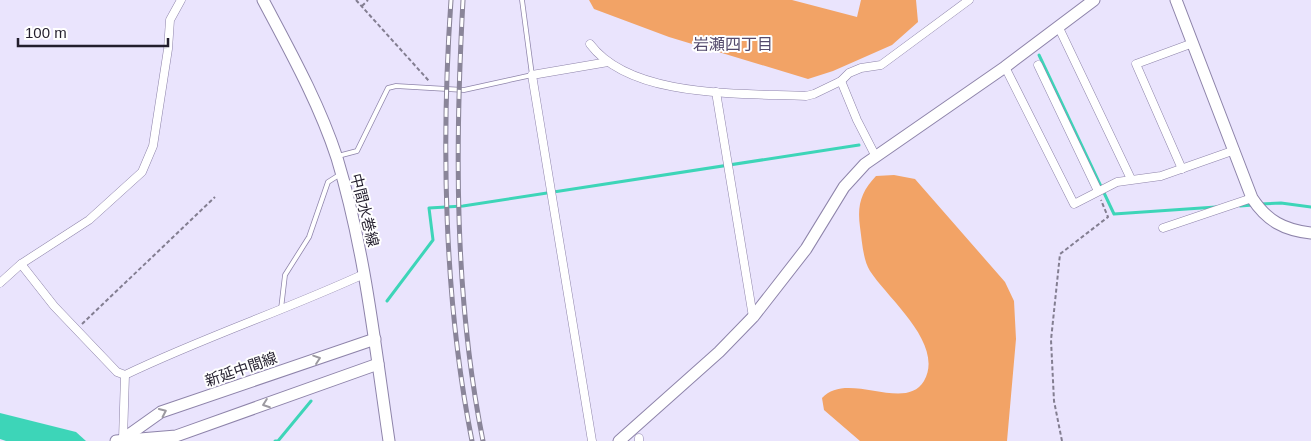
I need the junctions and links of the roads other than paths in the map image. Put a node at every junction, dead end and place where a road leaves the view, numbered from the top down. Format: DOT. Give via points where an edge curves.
graph roads {
  1 [pos="181,0"];
  2 [pos="263,0"];
  3 [pos="522,0"];
  4 [pos="969,0"];
  5 [pos="1176,0"];
  6 [pos="1091,1"];
  7 [pos="1059,28"];
  8 [pos="1192,43"];
  9 [pos="590,44"];
  10 [pos="608,62"];
  11 [pos="1038,65"];
  12 [pos="1005,67"];
  13 [pos="532,75"];
  14 [pos="841,81"];
  15 [pos="716,92"];
  16 [pos="1235,150"];
  17 [pos="875,155"];
  18 [pos="336,157"];
  19 [pos="1182,169"];
  20 [pos="341,174"];
  21 [pos="1131,179"];
  22 [pos="1098,191"];
  23 [pos="1252,198"];
  24 [pos="1163,228"];
  25 [pos="1311,233"];
  26 [pos="21,264"];
  27 [pos="364,274"];
  28 [pos="0,283"];
  29 [pos="280,311"];
  30 [pos="753,317"];
  31 [pos="374,339"];
  32 [pos="378,364"];
  33 [pos="126,374"];
  34 [pos="120,440"];
  35 [pos="390,441"];
  36 [pos="592,441"];
  37 [pos="619,441"];
  1 -- 26 [label="street" via="170,20 154,140 142,172 89,220"];
  2 -- 18 [label="main road, 中間水巻線" via="323,120"];
  3 -- 13 [label="lane"];
  4 -- 14 [label="street" via="886,62 849,73"];
  5 -- 8 [label="main road"];
  6 -- 7 [label="main road"];
  7 -- 12 [label="main road"];
  7 -- 21 [label="street"];
  8 -- 16 [label="main road"];
  8 -- 19 [label="street" via="1136,64"];
  9 -- 10 [label="street"];
  10 -- 13 [label="street"];
  10 -- 15 [label="street" via="626,74 696,91"];
  11 -- 22 [label="street"];
  12 -- 17 [label="main road"];
  12 -- 22 [label="street" via="1074,204"];
  13 -- 18 [label="lane" via="464,90 388,88 357,151"];
  13 -- 36 [label="street"];
  14 -- 15 [label="street" via="806,96"];
  14 -- 17 [label="street"];
  15 -- 30 [label="street"];
  16 -- 19 [label="street"];
  16 -- 23 [label="main road"];
  17 -- 30 [label="main road" via="844,188 806,249"];
  18 -- 20 [label="main road, 中間水巻線"];
  19 -- 21 [label="street" via="1161,176"];
  20 -- 27 [label="main road, 中間水巻線"];
  20 -- 29 [label="lane" via="328,182 309,237 286,275"];
  21 -- 22 [label="street"];
  23 -- 24 [label="street"];
  23 -- 25 [label="main road" via="1273,222 1293,231"];
  26 -- 28 [label="street"];
  26 -- 33 [label="street" via="76,330 117,372"];
  27 -- 29 [label="street"];
  27 -- 31 [label="main road, 中間水巻線"];
  29 -- 33 [label="street" via="184,347"];
  30 -- 37 [label="main road" via="719,352"];
  31 -- 32 [label="main road, 中間水巻線"];
  34 -- 31 [label="main road, 新延中間線, one-way" via="161,412"];
  32 -- 34 [label="main road, one-way" via="176,436"];
  32 -- 35 [label="main road, 中間水巻線"];
  33 -- 34 [label="street"];
}
